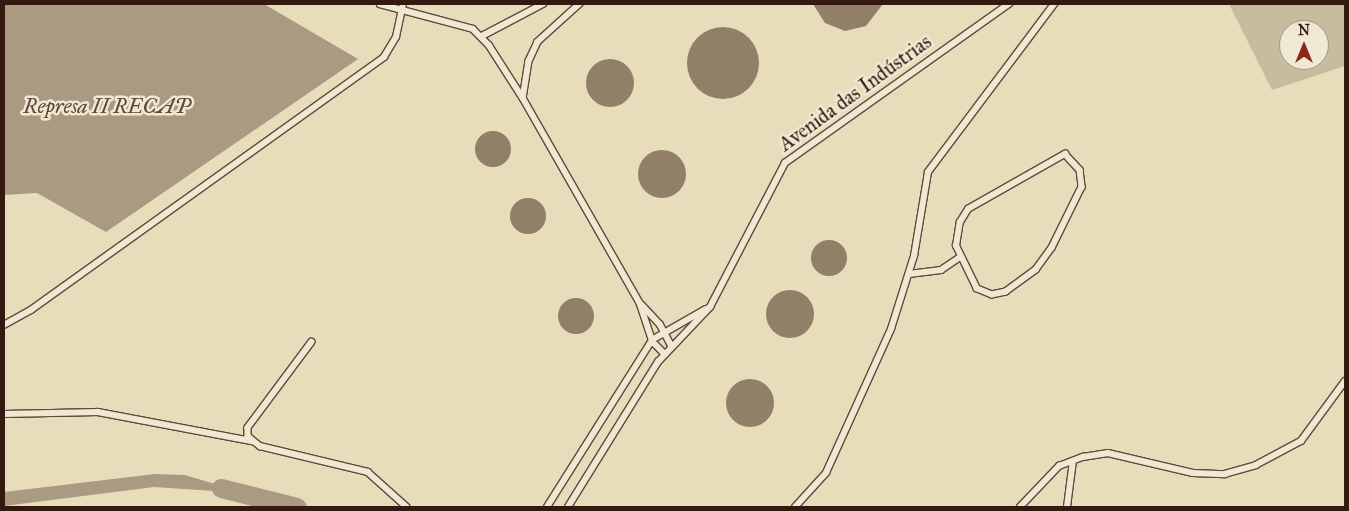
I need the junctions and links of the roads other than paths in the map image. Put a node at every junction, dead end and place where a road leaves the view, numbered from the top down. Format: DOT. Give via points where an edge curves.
graph roads {
  1 [pos="380,4"];
  2 [pos="403,4"];
  3 [pos="543,4"];
  4 [pos="580,4"];
  5 [pos="1009,4"];
  6 [pos="1054,4"];
  7 [pos="401,12"];
  8 [pos="482,36"];
  9 [pos="523,98"];
  10 [pos="959,258"];
  11 [pos="909,274"];
  12 [pos="640,303"];
  13 [pos="710,307"];
  14 [pos="4,325"];
  15 [pos="664,331"];
  16 [pos="652,340"];
  17 [pos="312,342"];
  18 [pos="671,345"];
  19 [pos="664,353"];
  20 [pos="1345,381"];
  21 [pos="4,414"];
  22 [pos="252,442"];
  23 [pos="1073,461"];
  24 [pos="407,507"];
  25 [pos="547,507"];
  26 [pos="568,507"];
  27 [pos="795,507"];
  28 [pos="1020,507"];
  29 [pos="1067,507"];
  1 -- 7 [label="lane"];
  2 -- 7 [label="lane"];
  3 -- 8 [label="lane"];
  4 -- 9 [label="lane" via="538,42 529,61"];
  5 -- 13 [label="lane, Avenida das Indústrias" via="792,156 779,171"];
  6 -- 11 [label="lane" via="928,172"];
  7 -- 8 [label="lane" via="463,25"];
  7 -- 14 [label="lane" via="396,37 384,57 32,310"];
  8 -- 9 [label="lane"];
  9 -- 12 [label="lane"];
  10 -- 10 [label="lane" via="956,246 960,222 968,209 1044,162 1065,154 1073,158 1080,170 1082,187 1036,270 1006,292 992,296 977,289"];
  10 -- 11 [label="lane" via="941,270"];
  11 -- 27 [label="lane" via="891,329 826,473"];
  12 -- 15 [label="lane"];
  12 -- 16 [label="lane"];
  13 -- 15 [label="lane"];
  13 -- 18 [label="lane, Avenida das Indústrias"];
  15 -- 16 [label="lane"];
  15 -- 18 [label="lane"];
  16 -- 19 [label="lane"];
  16 -- 25 [label="lane"];
  17 -- 22 [label="lane" via="248,428"];
  18 -- 19 [label="lane, Avenida das Indústrias"];
  19 -- 26 [label="lane, Avenida das Indústrias"];
  20 -- 23 [label="lane" via="1301,441 1233,472 1192,473 1108,453"];
  21 -- 22 [label="lane" via="98,412"];
  22 -- 24 [label="lane" via="368,472"];
  23 -- 28 [label="lane" via="1059,466"];
  23 -- 29 [label="lane"];
}
